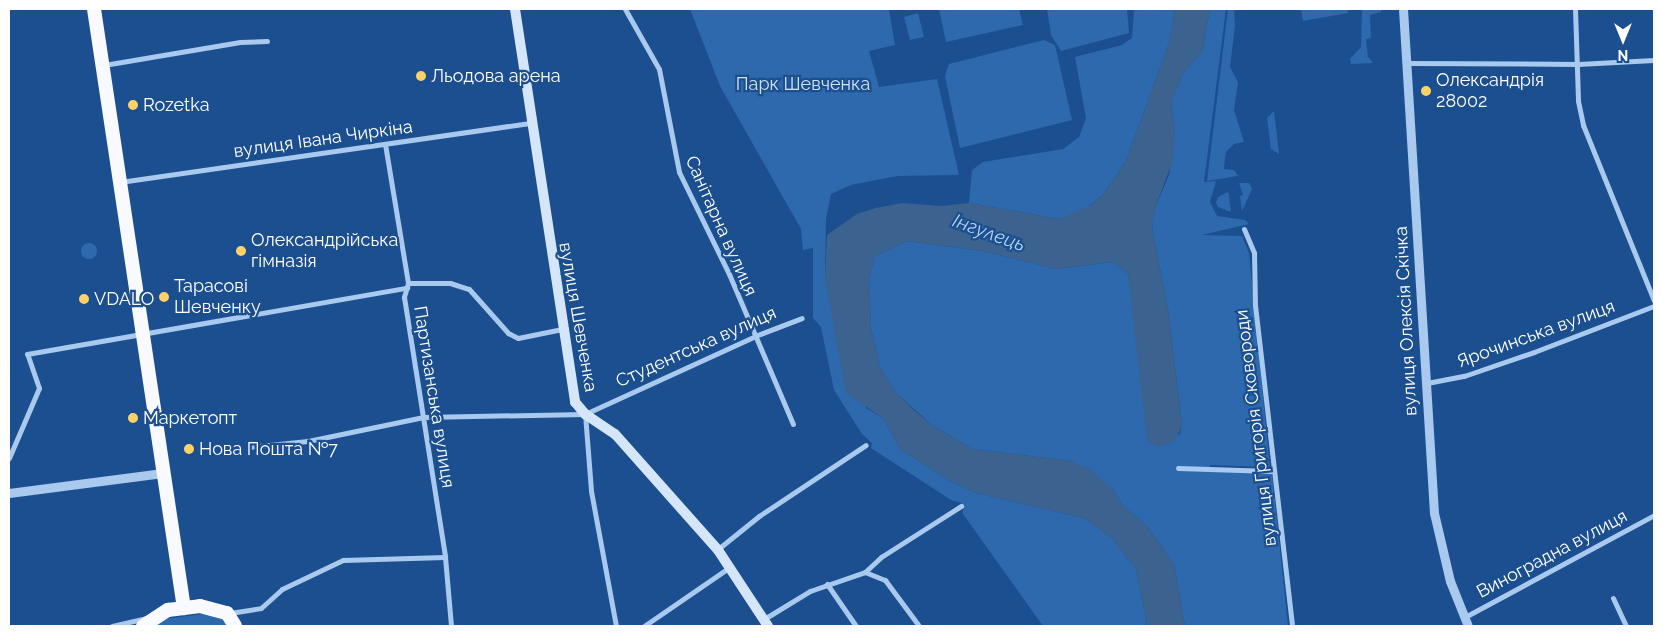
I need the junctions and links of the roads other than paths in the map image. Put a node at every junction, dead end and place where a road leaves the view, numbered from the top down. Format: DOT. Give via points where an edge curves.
graph roads {
  1 [pos="94,9"];
  2 [pos="515,9"];
  3 [pos="625,9"];
  4 [pos="1403,9"];
  5 [pos="1575,9"];
  6 [pos="267,41"];
  7 [pos="1654,60"];
  8 [pos="1407,63"];
  9 [pos="1578,64"];
  10 [pos="102,66"];
  11 [pos="530,123"];
  12 [pos="385,144"];
  13 [pos="120,182"];
  14 [pos="1244,229"];
  15 [pos="407,286"];
  16 [pos="1654,301"];
  17 [pos="1654,306"];
  18 [pos="802,318"];
  19 [pos="562,328"];
  20 [pos="142,333"];
  21 [pos="755,336"];
  22 [pos="1426,382"];
  23 [pos="585,414"];
  24 [pos="424,417"];
  25 [pos="793,424"];
  26 [pos="866,444"];
  27 [pos="248,447"];
  28 [pos="9,458"];
  29 [pos="1178,468"];
  30 [pos="1274,470"];
  31 [pos="163,473"];
  32 [pos="9,493"];
  33 [pos="961,506"];
  34 [pos="1654,515"];
  35 [pos="718,550"];
  36 [pos="445,557"];
  37 [pos="730,567"];
  38 [pos="865,572"];
  39 [pos="826,584"];
  40 [pos="1613,598"];
  41 [pos="184,608"];
  42 [pos="228,613"];
  43 [pos="157,615"];
  44 [pos="766,622"];
  45 [pos="1465,622"];
  46 [pos="112,626"];
  47 [pos="144,626"];
  48 [pos="235,626"];
  49 [pos="451,626"];
  50 [pos="616,626"];
  51 [pos="644,626"];
  52 [pos="856,626"];
  53 [pos="919,626"];
  54 [pos="1292,626"];
  55 [pos="1626,626"];
  1 -- 10 [label="highway"];
  2 -- 11 [label="main road, вулиця Шевченка"];
  3 -- 21 [label="street, Санітарна вулиця" via="659,69 679,172"];
  4 -- 8 [label="street, вулиця Олексія Скічка"];
  5 -- 9 [label="street"];
  6 -- 10 [label="street" via="240,42"];
  7 -- 9 [label="street"];
  8 -- 9 [label="street"];
  8 -- 22 [label="street, вулиця Олексія Скічка"];
  9 -- 16 [label="street" via="1578,100 1587,139"];
  10 -- 13 [label="highway"];
  11 -- 12 [label="street, вулиця Івана Чиркіна"];
  11 -- 19 [label="main road, вулиця Шевченка"];
  12 -- 13 [label="street, вулиця Івана Чиркіна"];
  12 -- 15 [label="street, Партизанська вулиця"];
  13 -- 20 [label="highway"];
  14 -- 30 [label="street, вулиця Григорія Сковороди" via="1254,253 1254,305"];
  15 -- 19 [label="street" via="450,283 469,289 512,336 525,337"];
  15 -- 20 [label="street"];
  15 -- 24 [label="street, Партизанська вулиця" via="404,298"];
  17 -- 22 [label="street, Ярочинська вулиця" via="1464,376"];
  18 -- 21 [label="street, Студентська вулиця"];
  19 -- 23 [label="main road, вулиця Шевченка" via="575,402"];
  20 -- 28 [label="street" via="27,354 39,388"];
  20 -- 31 [label="highway"];
  21 -- 23 [label="street, Студентська вулиця"];
  21 -- 25 [label="street, Санітарна вулиця"];
  22 -- 45 [label="street, вулиця Олексія Скічка" via="1434,513 1450,581"];
  23 -- 24 [label="street, Студентська вулиця"];
  23 -- 35 [label="main road" via="615,434"];
  23 -- 50 [label="street, вулиця Шевченка" via="591,491"];
  24 -- 27 [label="street, Студентська вулиця" via="308,441"];
  24 -- 36 [label="street, Партизанська вулиця"];
  26 -- 35 [label="street" via="758,516"];
  29 -- 30 [label="street"];
  30 -- 54 [label="street, вулиця Григорія Сковороди"];
  31 -- 32 [label="street"];
  31 -- 41 [label="highway"];
  33 -- 38 [label="street" via="881,557"];
  34 -- 45 [label="street, Виноградна вулиця"];
  35 -- 37 [label="main road"];
  36 -- 42 [label="street" via="343,560 282,588 261,608"];
  36 -- 49 [label="street, Партизанська вулиця"];
  37 -- 44 [label="main road"];
  37 -- 51 [label="street"];
  38 -- 39 [label="street"];
  38 -- 53 [label="street" via="885,580"];
  39 -- 44 [label="street"];
  39 -- 52 [label="street"];
  40 -- 55 [label="street"];
  41 -- 42 [label="highway" via="200,606"];
  41 -- 43 [label="highway"];
  42 -- 48 [label="highway"];
  43 -- 46 [label="street"];
  43 -- 47 [label="highway"];
}
